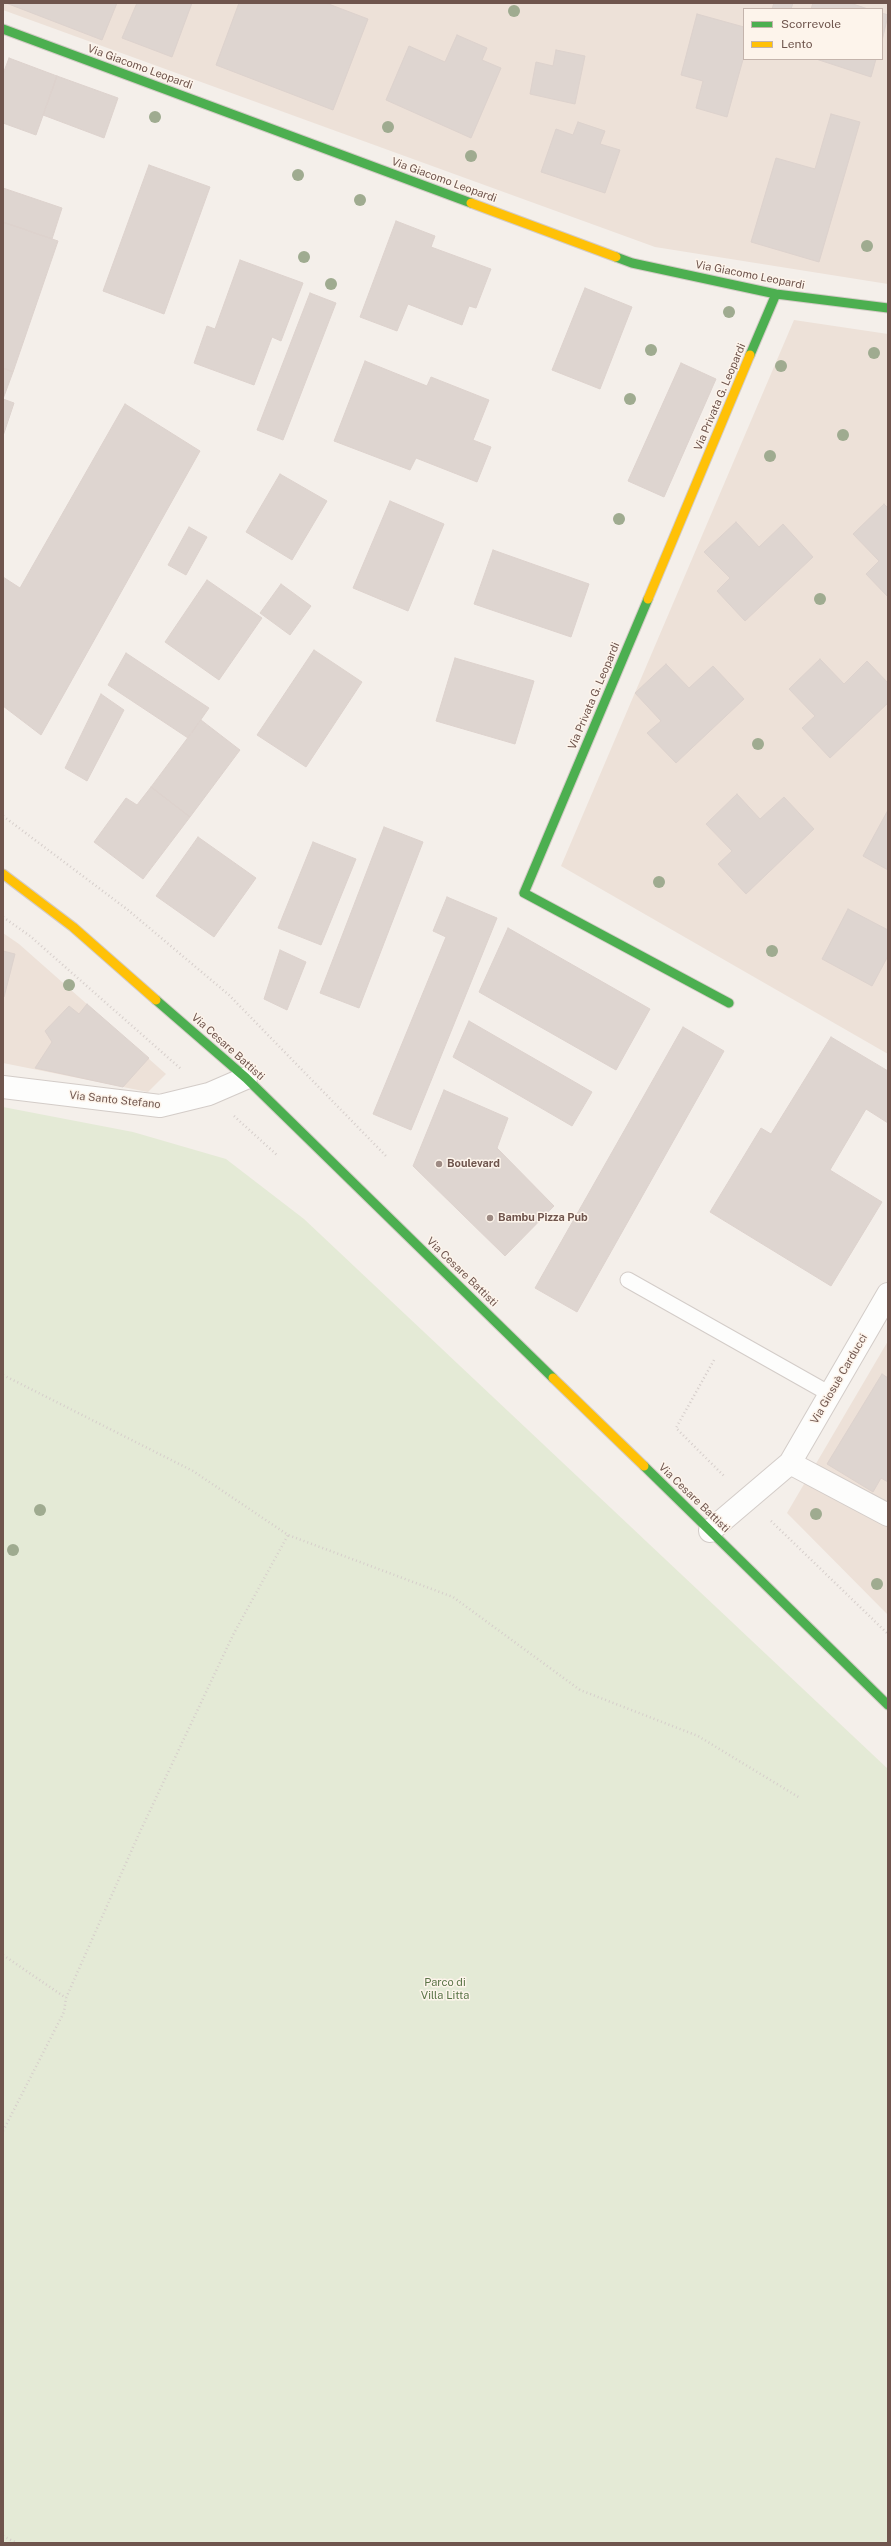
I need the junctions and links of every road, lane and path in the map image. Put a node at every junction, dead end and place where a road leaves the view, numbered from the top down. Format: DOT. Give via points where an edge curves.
graph roads {
  1 [pos="3,29"];
  2 [pos="776,294"];
  3 [pos="888,308"];
  4 [pos="3,816"];
  5 [pos="3,874"];
  6 [pos="729,1003"];
  7 [pos="246,1078"];
  8 [pos="3,1087"];
  9 [pos="386,1156"];
  10 [pos="628,1280"];
  11 [pos="888,1294"];
  12 [pos="728,1336"];
  13 [pos="3,1375"];
  14 [pos="830,1394"];
  15 [pos="790,1463"];
  16 [pos="747,1498"];
  17 [pos="888,1515"];
  18 [pos="710,1531"];
  19 [pos="288,1535"];
  20 [pos="888,1634"];
  21 [pos="888,1705"];
  22 [pos="800,1798"];
  23 [pos="3,1955"];
  24 [pos="66,1998"];
  25 [pos="3,2131"];
  26 [pos="3,2536"];
  27 [pos="16,2543"];
  1 -- 2 [label="street, Via Giacomo Leopardi" via="632,263"];
  2 -- 3 [label="street, Via Giacomo Leopardi"];
  2 -- 6 [label="street, Via Privata G. Leopardi" via="524,893"];
  4 -- 9 [label="path" via="128,910 229,996"];
  5 -- 7 [label="street, Via Cesare Battisti" via="73,927"];
  7 -- 8 [label="street, Via Santo Stefano" via="209,1094 160,1106"];
  7 -- 18 [label="street, Via Cesare Battisti"];
  10 -- 12 [label="lane"];
  11 -- 14 [label="street, Via Giosuè Carducci"];
  12 -- 14 [label="lane"];
  12 -- 16 [label="path" via="676,1428"];
  13 -- 19 [label="path" via="193,1471"];
  14 -- 15 [label="street, Via Giosuè Carducci"];
  15 -- 16 [label="street, Via Giosuè Carducci"];
  15 -- 17 [label="street"];
  16 -- 18 [label="street, Via Giosuè Carducci"];
  16 -- 20 [label="path"];
  18 -- 21 [label="street, Via Cesare Battisti"];
  19 -- 22 [label="path" via="453,1597 580,1690 698,1736"];
  19 -- 24 [label="path" via="233,1635"];
  23 -- 24 [label="path"];
  24 -- 25 [label="path" via="64,2012"];
  26 -- 27 [label="path"];
}
